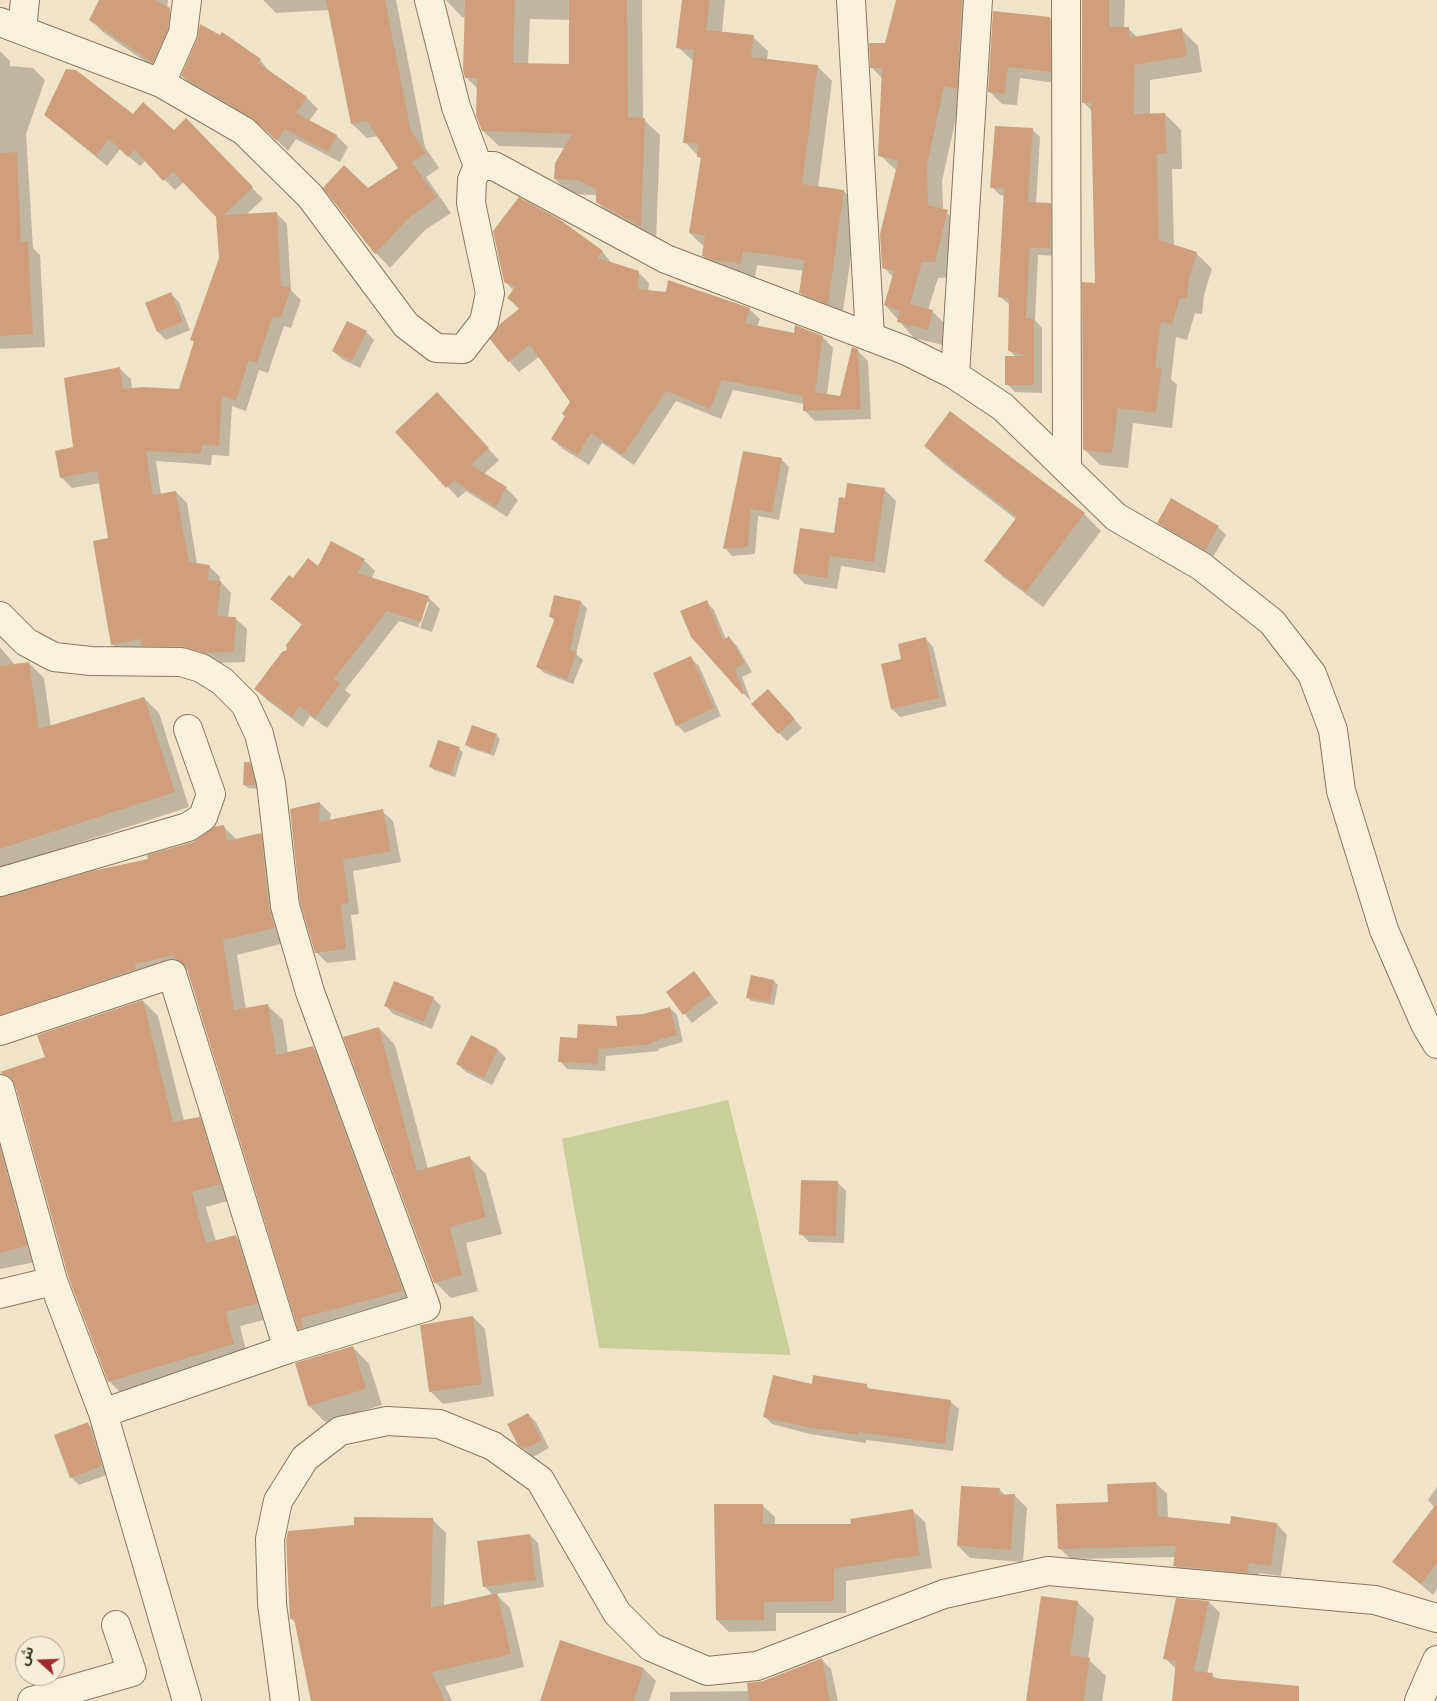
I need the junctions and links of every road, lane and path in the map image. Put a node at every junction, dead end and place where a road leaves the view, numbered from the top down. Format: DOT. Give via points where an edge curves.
graph roads {
  1 [pos="25,0"];
  2 [pos="188,0"];
  3 [pos="429,0"];
  4 [pos="838,0"];
  5 [pos="851,0"];
  6 [pos="978,0"];
  7 [pos="1066,0"];
  8 [pos="11,26"];
  9 [pos="852,36"];
  10 [pos="161,83"];
  11 [pos="478,166"];
  12 [pos="870,337"];
  13 [pos="956,375"];
  14 [pos="1067,469"];
  15 [pos="0,616"];
  16 [pos="188,729"];
  17 [pos="0,882"];
  18 [pos="0,1031"];
  19 [pos="1437,1044"];
  20 [pos="0,1089"];
  21 [pos="52,1281"];
  22 [pos="0,1294"];
  23 [pos="288,1349"];
  24 [pos="103,1413"];
  25 [pos="1437,1618"];
  26 [pos="116,1625"];
  27 [pos="1437,1660"];
  28 [pos="32,1701"];
  29 [pos="187,1701"];
  30 [pos="285,1701"];
  31 [pos="1419,1701"];
  1 -- 8 [label="street"];
  2 -- 10 [label="street" via="183,33"];
  3 -- 11 [label="street" via="456,107"];
  4 -- 9 [label="street"];
  5 -- 9 [label="street"];
  6 -- 13 [label="street"];
  7 -- 14 [label="street"];
  8 -- 10 [label="street"];
  9 -- 12 [label="street"];
  10 -- 11 [label="street" via="244,131 310,196 406,325 436,348 462,349 484,322 490,292 471,203 472,180"];
  11 -- 12 [label="street" via="494,166 666,259"];
  12 -- 13 [label="street"];
  13 -- 14 [label="street" via="1003,407"];
  14 -- 19 [label="street" via="1116,517 1202,566 1272,622 1312,674 1333,730 1341,791 1384,930"];
  15 -- 23 [label="street" via="26,642 54,657 91,661 180,662 201,668 222,680 245,704 259,734 271,783 285,906 310,992 426,1307"];
  16 -- 17 [label="street" via="211,794 203,817 188,827"];
  18 -- 23 [label="street" via="172,974"];
  20 -- 21 [label="street"];
  21 -- 22 [label="street"];
  21 -- 24 [label="street"];
  23 -- 24 [label="street"];
  24 -- 29 [label="street"];
  25 -- 30 [label="street" via="1375,1600 1048,1571 944,1594 757,1666 707,1671 652,1647 617,1613 540,1480 493,1446 439,1424 387,1421 340,1431 305,1458 278,1501 270,1539 272,1604"];
  26 -- 28 [label="street" via="132,1672"];
  27 -- 31 [label="street"];
}
